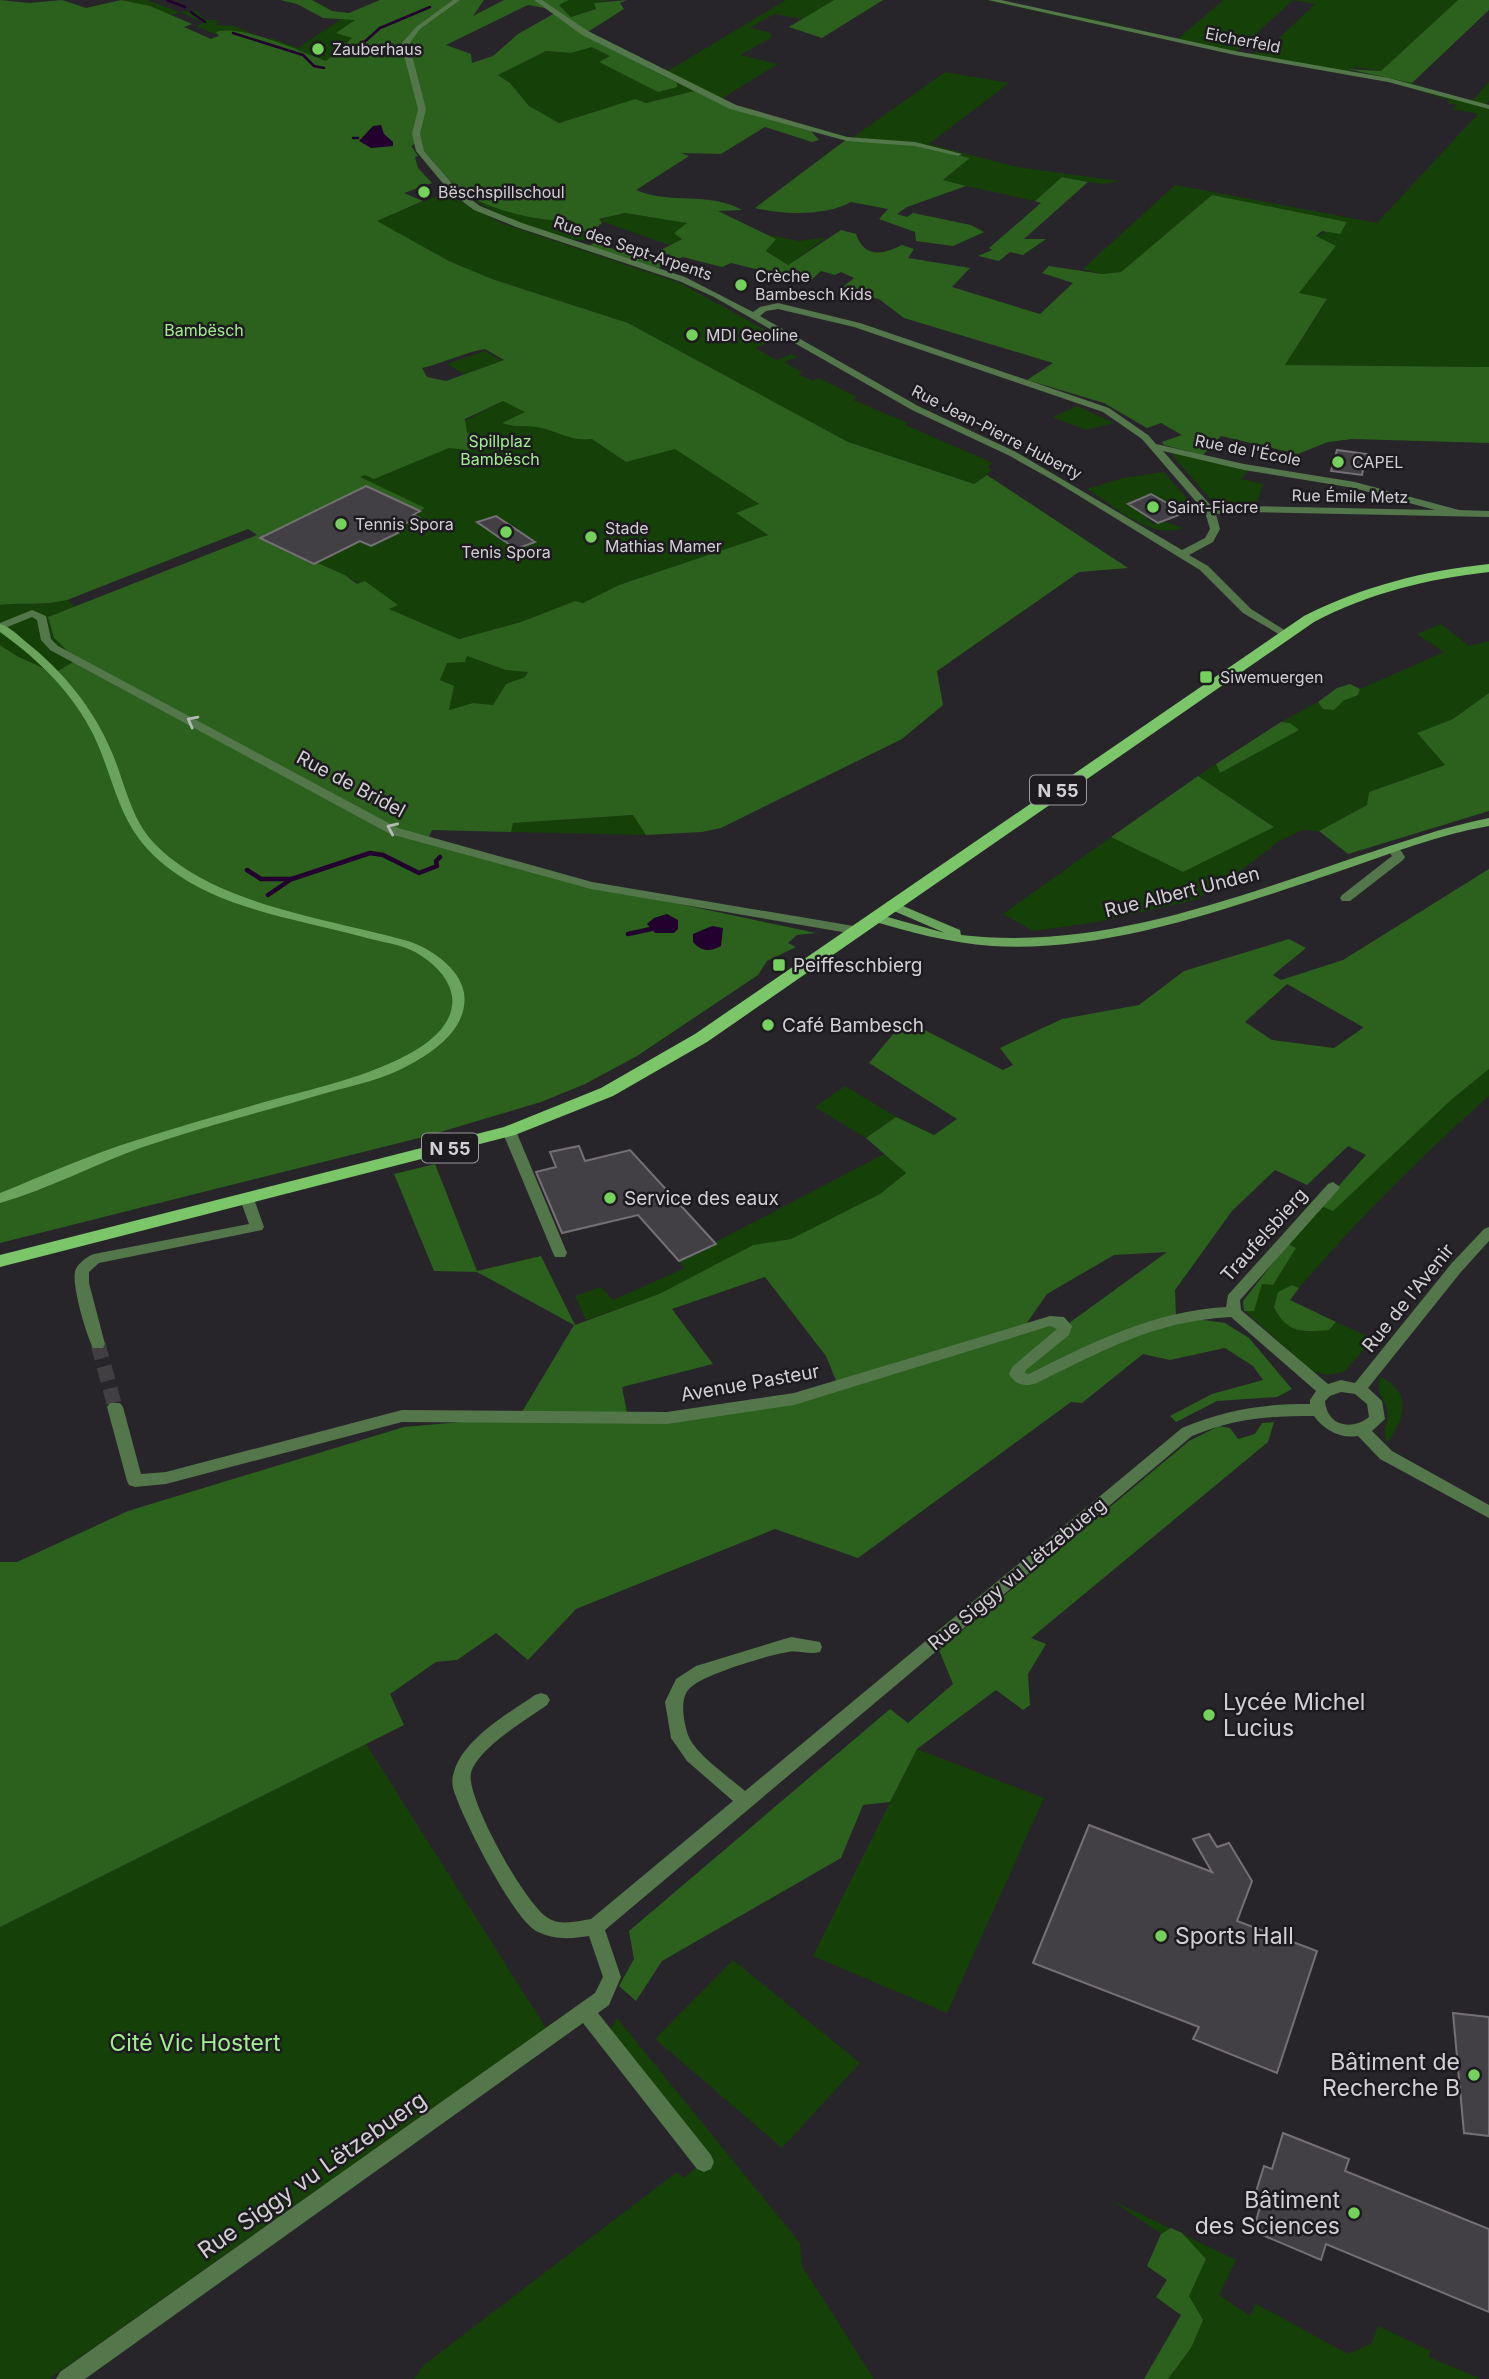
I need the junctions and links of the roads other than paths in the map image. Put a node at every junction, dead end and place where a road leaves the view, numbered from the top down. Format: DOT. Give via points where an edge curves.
graph roads {
  1 [pos="457,0"];
  2 [pos="537,0"];
  3 [pos="991,0"];
  4 [pos="1489,107"];
  5 [pos="958,154"];
  6 [pos="754,316"];
  7 [pos="1152,446"];
  8 [pos="1210,511"];
  9 [pos="1461,514"];
  10 [pos="1489,514"];
  11 [pos="1183,554"];
  12 [pos="1489,568"];
  13 [pos="0,627"];
  14 [pos="1286,634"];
  15 [pos="1489,822"];
  16 [pos="1394,849"];
  17 [pos="1346,898"];
  18 [pos="891,905"];
  19 [pos="873,917"];
  20 [pos="855,930"];
  21 [pos="974,939"];
  22 [pos="509,1132"];
  23 [pos="1333,1187"];
  24 [pos="0,1198"];
  25 [pos="247,1199"];
  26 [pos="1489,1232"];
  27 [pos="560,1253"];
  28 [pos="0,1262"];
  29 [pos="1234,1312"];
  30 [pos="98,1344"];
  31 [pos="1325,1390"];
  32 [pos="1360,1390"];
  33 [pos="115,1407"];
  34 [pos="1317,1410"];
  35 [pos="1362,1430"];
  36 [pos="1489,1513"];
  37 [pos="814,1647"];
  38 [pos="541,1700"];
  39 [pos="745,1801"];
  40 [pos="594,1927"];
  41 [pos="585,2011"];
  42 [pos="704,2162"];
  43 [pos="67,2379"];
  1 -- 6 [label="street, Rue des Sept-Arpents" via="418,28 405,44 422,109 417,142 454,191 489,214 682,279"];
  2 -- 5 [label="street" via="585,33 733,107 847,139 915,144"];
  3 -- 4 [label="street, Eicherfeld" via="1223,51 1389,80"];
  6 -- 7 [label="street" via="778,306 909,341 1106,410"];
  6 -- 11 [label="street, Rue Jean-Pierre Huberty" via="915,408 1042,470"];
  7 -- 8 [label="street"];
  7 -- 9 [label="street, Rue de l'École" via="1355,485"];
  8 -- 9 [label="street, Rue Émile Metz"];
  8 -- 11 [label="street" via="1215,529 1209,540"];
  9 -- 10 [label="street, Rue Émile Metz"];
  11 -- 14 [label="street, Rue Jean-Pierre Huberty" via="1204,568 1247,611"];
  12 -- 14 [label="main road, N 55" via="1381,588 1331,607"];
  20 -- 13 [label="street, Rue de Bridel, one-way" via="652,898 394,831 54,648 46,640 42,618 33,613"];
  13 -- 24 [label="main road" via="33,649 78,703 106,751 129,816 148,844 174,867 211,889 281,914 419,949 439,963 454,982 459,1002 454,1023 436,1045 413,1061 138,1144"];
  14 -- 18 [label="main road, N 55"];
  15 -- 16 [label="main road, Rue Albert Unden"];
  16 -- 17 [label="street" via="1399,857"];
  16 -- 21 [label="main road, Rue Albert Unden" via="1217,906 1131,928 1038,940"];
  18 -- 19 [label="main road, N 55"];
  18 -- 21 [label="main road, Rue Albert Unden"];
  19 -- 20 [label="main road, N 55"];
  19 -- 21 [label="main road, Rue Albert Unden" via="919,933"];
  20 -- 22 [label="main road, N 55" via="654,1066 575,1107"];
  22 -- 25 [label="main road, N 55"];
  22 -- 27 [label="street"];
  23 -- 29 [label="street, Traufelsbierg" via="1233,1299"];
  25 -- 28 [label="main road, N 55"];
  25 -- 30 [label="street" via="257,1227 94,1259 82,1271 82,1283"];
  26 -- 32 [label="street, Rue de l'Avenir"];
  29 -- 31 [label="street"];
  29 -- 33 [label="street, Avenue Pasteur" via="1176,1316 1141,1326 1032,1379 1017,1374 1020,1367 1064,1331 1059,1321 794,1399 667,1419 402,1416 166,1478 135,1481"];
  31 -- 32 [label="street" via="1341,1386"];
  31 -- 34 [label="street" via="1319,1395"];
  32 -- 35 [label="street" via="1378,1410 1371,1426"];
  34 -- 35 [label="street" via="1329,1425 1351,1432"];
  34 -- 39 [label="street, Rue Siggy vu Lëtzebuerg" via="1253,1409 1219,1417 1187,1432"];
  35 -- 36 [label="street" via="1386,1455"];
  37 -- 39 [label="street" via="791,1644 702,1671 682,1684 674,1702 680,1738 693,1756"];
  38 -- 40 [label="street" via="479,1748 466,1761 460,1781 523,1907 540,1924 565,1931"];
  39 -- 40 [label="street, Rue Siggy vu Lëtzebuerg"];
  40 -- 41 [label="street, Rue Siggy vu Lëtzebuerg" via="612,1977 602,1999"];
  41 -- 42 [label="street"];
  41 -- 43 [label="street, Rue Siggy vu Lëtzebuerg"];
}
